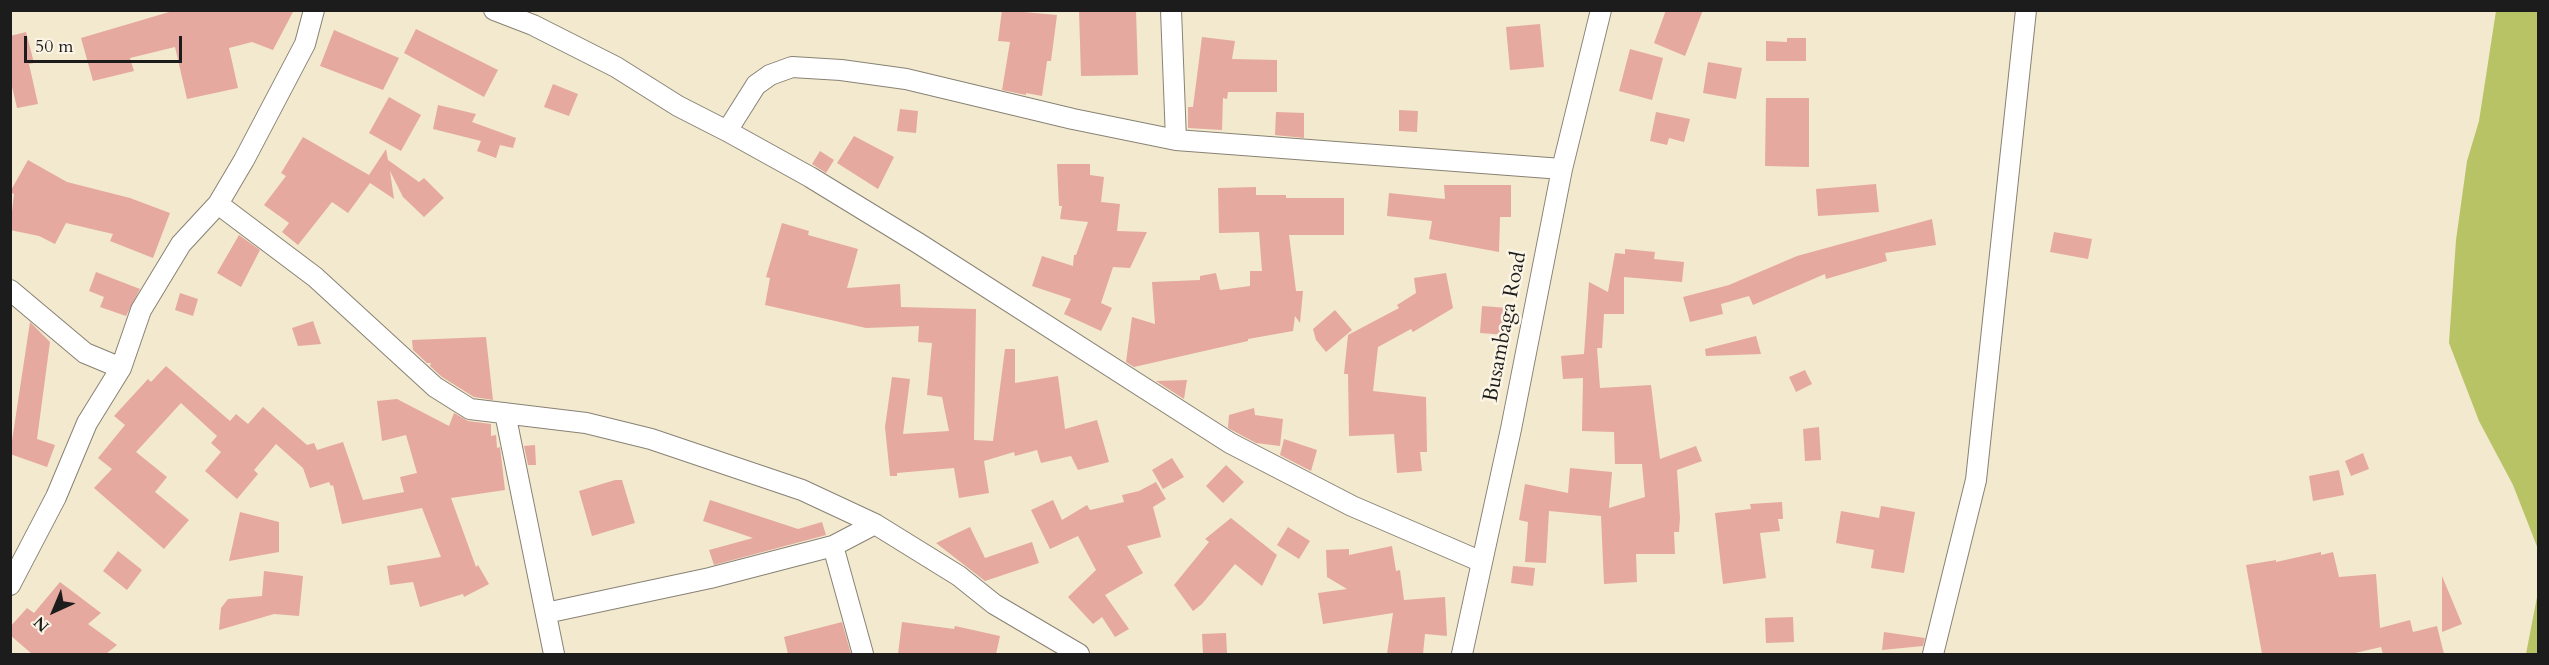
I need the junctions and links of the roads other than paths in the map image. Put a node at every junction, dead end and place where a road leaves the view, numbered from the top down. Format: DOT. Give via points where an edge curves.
graph roads {
  1 [pos="314,10"];
  2 [pos="494,10"];
  3 [pos="1171,10"];
  4 [pos="1601,10"];
  5 [pos="2026,10"];
  6 [pos="727,130"];
  7 [pos="1176,140"];
  8 [pos="1562,169"];
  9 [pos="218,204"];
  10 [pos="10,290"];
  11 [pos="121,368"];
  12 [pos="505,413"];
  13 [pos="875,524"];
  14 [pos="833,546"];
  15 [pos="1482,562"];
  16 [pos="10,585"];
  17 [pos="546,613"];
  18 [pos="554,654"];
  19 [pos="863,654"];
  20 [pos="1079,654"];
  21 [pos="1462,654"];
  22 [pos="1933,654"];
  1 -- 9 [label="street" via="305,44 277,101"];
  2 -- 6 [label="street" via="616,67 678,106"];
  3 -- 7 [label="street"];
  4 -- 8 [label="street, Busambaga Road"];
  5 -- 22 [label="street" via="1976,480"];
  6 -- 7 [label="street" via="756,85 770,75 792,68 906,79"];
  6 -- 15 [label="street" via="946,261 1230,443 1352,506"];
  7 -- 8 [label="street"];
  8 -- 15 [label="street, Busambaga Road"];
  9 -- 11 [label="street" via="181,244 161,274 141,310"];
  9 -- 12 [label="street" via="315,277 435,387 470,410"];
  10 -- 11 [label="street" via="85,353"];
  11 -- 16 [label="street" via="87,423 56,497"];
  12 -- 13 [label="street" via="586,423 651,439 802,490"];
  12 -- 17 [label="street"];
  13 -- 14 [label="street"];
  13 -- 20 [label="street" via="959,576 994,604"];
  14 -- 17 [label="street" via="710,578"];
  14 -- 19 [label="street"];
  15 -- 21 [label="street, Busambaga Road"];
  17 -- 18 [label="street"];
}
